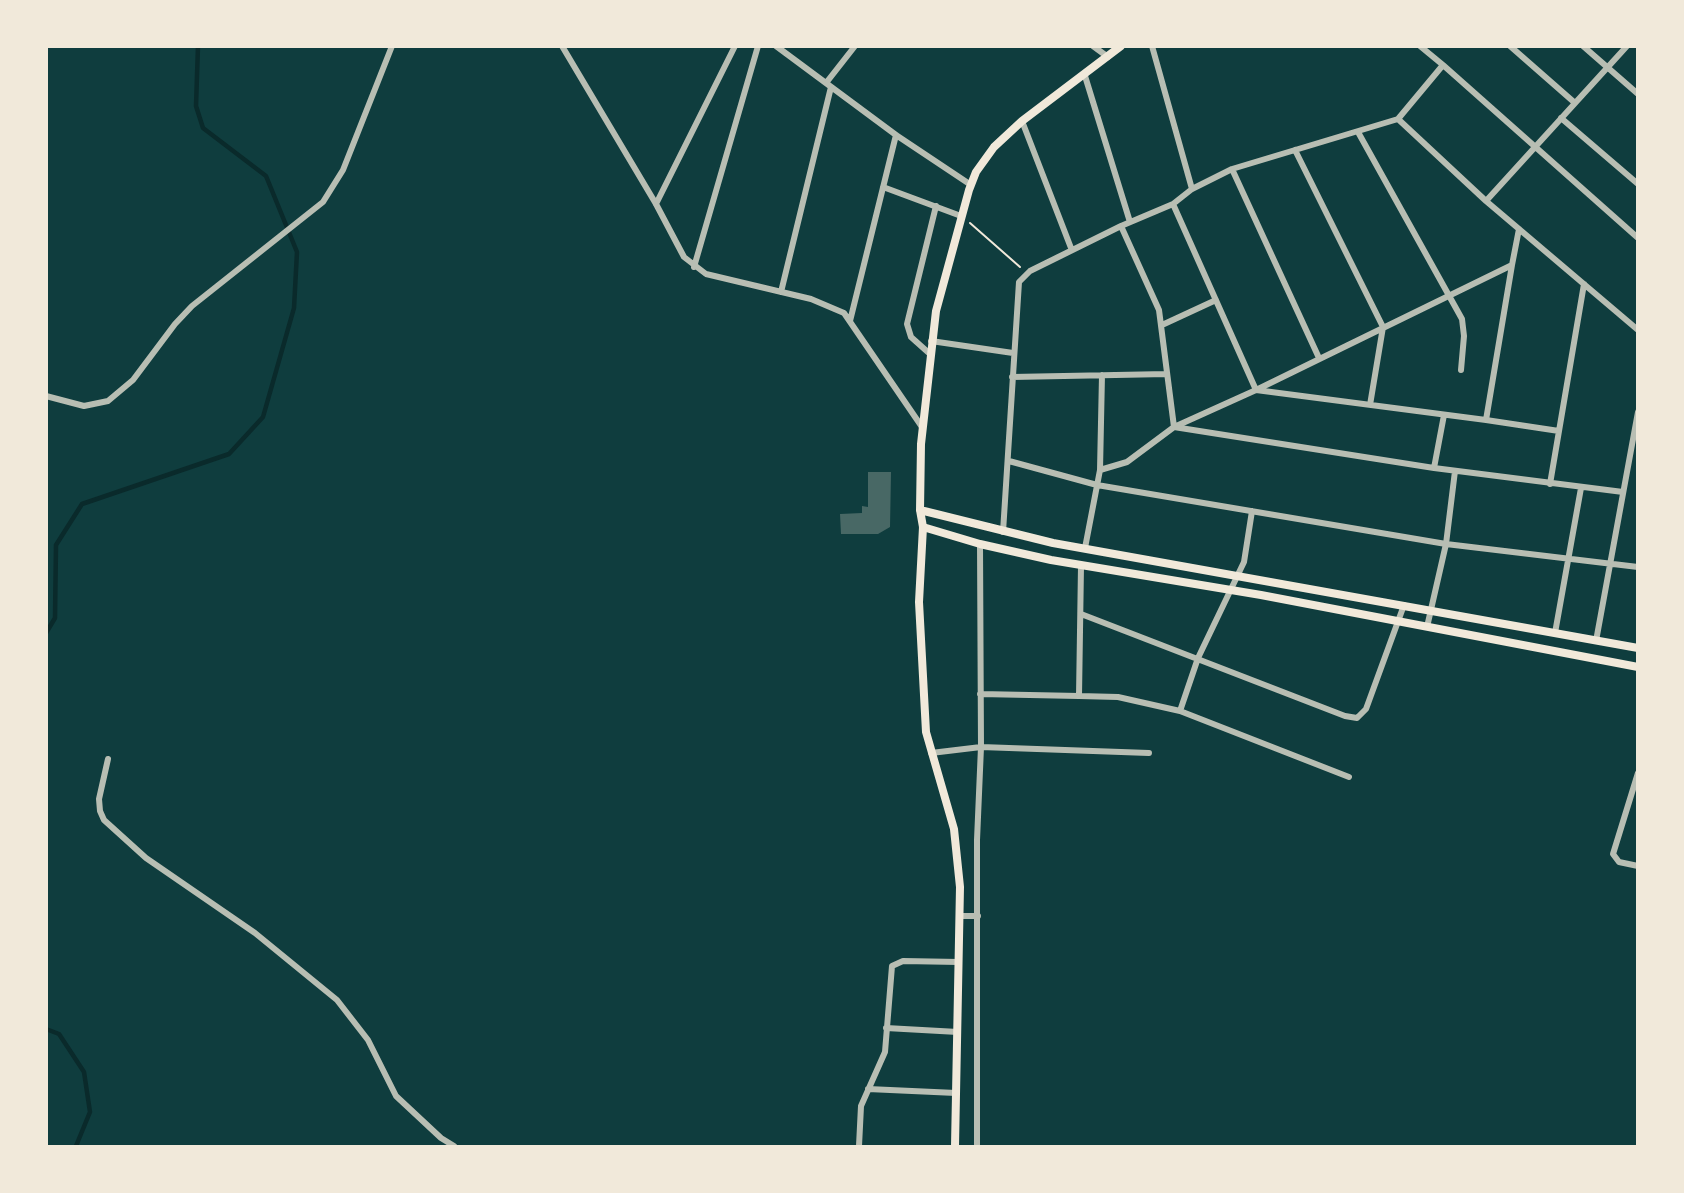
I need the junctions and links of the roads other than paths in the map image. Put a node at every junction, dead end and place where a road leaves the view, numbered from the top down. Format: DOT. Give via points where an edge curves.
graph roads {
  1 [pos="392,46"];
  2 [pos="562,46"];
  3 [pos="735,46"];
  4 [pos="758,46"];
  5 [pos="776,46"];
  6 [pos="855,46"];
  7 [pos="1093,46"];
  8 [pos="1121,46"];
  9 [pos="1152,46"];
  10 [pos="1420,46"];
  11 [pos="1510,46"];
  12 [pos="1583,46"];
  13 [pos="1627,46"];
  14 [pos="1108,57"];
  15 [pos="1443,65"];
  16 [pos="1607,68"];
  17 [pos="1085,76"];
  18 [pos="828,85"];
  19 [pos="1638,94"];
  20 [pos="1575,103"];
  21 [pos="1561,118"];
  22 [pos="1398,119"];
  23 [pos="1022,121"];
  24 [pos="1358,132"];
  25 [pos="896,135"];
  26 [pos="1536,148"];
  27 [pos="1295,150"];
  28 [pos="1232,169"];
  29 [pos="1638,183"];
  30 [pos="971,185"];
  31 [pos="884,187"];
  32 [pos="1192,189"];
  33 [pos="1486,201"];
  34 [pos="656,204"];
  35 [pos="1173,204"];
  36 [pos="936,206"];
  37 [pos="961,216"];
  38 [pos="1130,222"];
  39 [pos="1121,226"];
  40 [pos="1519,229"];
  41 [pos="1638,238"];
  42 [pos="1071,248"];
  43 [pos="1512,265"];
  44 [pos="694,267"];
  45 [pos="1584,284"];
  46 [pos="781,292"];
  47 [pos="1447,296"];
  48 [pos="1216,300"];
  49 [pos="850,321"];
  50 [pos="1162,325"];
  51 [pos="1383,327"];
  52 [pos="1638,330"];
  53 [pos="931,341"];
  54 [pos="1013,353"];
  55 [pos="930,354"];
  56 [pos="1319,358"];
  57 [pos="1461,370"];
  58 [pos="1167,374"];
  59 [pos="1102,375"];
  60 [pos="1012,377"];
  61 [pos="1256,390"];
  62 [pos="46,396"];
  63 [pos="1370,405"];
  64 [pos="1638,412"];
  65 [pos="1444,415"];
  66 [pos="1486,420"];
  67 [pos="922,427"];
  68 [pos="1174,427"];
  69 [pos="1559,431"];
  70 [pos="1009,461"];
  71 [pos="1434,468"];
  72 [pos="1100,470"];
  73 [pos="1455,471"];
  74 [pos="1550,484"];
  75 [pos="1097,485"];
  76 [pos="1581,488"];
  77 [pos="1623,492"];
  78 [pos="920,510"];
  79 [pos="1252,511"];
  80 [pos="923,526"];
  81 [pos="1003,532"];
  82 [pos="1053,543"];
  83 [pos="980,544"];
  84 [pos="1446,544"];
  85 [pos="1085,549"];
  86 [pos="1567,558"];
  87 [pos="1051,560"];
  88 [pos="1610,563"];
  89 [pos="1081,566"];
  90 [pos="1638,567"];
  91 [pos="1239,575"];
  92 [pos="1229,589"];
  93 [pos="1404,605"];
  94 [pos="1432,611"];
  95 [pos="1081,614"];
  96 [pos="1398,622"];
  97 [pos="1427,627"];
  98 [pos="1554,633"];
  99 [pos="1596,640"];
  100 [pos="1638,648"];
  101 [pos="1198,658"];
  102 [pos="1638,667"];
  103 [pos="980,694"];
  104 [pos="1079,696"];
  105 [pos="1180,711"];
  106 [pos="981,747"];
  107 [pos="931,753"];
  108 [pos="1149,753"];
  109 [pos="108,759"];
  110 [pos="1638,773"];
  111 [pos="1349,777"];
  112 [pos="1638,866"];
  113 [pos="960,916"];
  114 [pos="978,916"];
  115 [pos="959,962"];
  116 [pos="886,1028"];
  117 [pos="958,1032"];
  118 [pos="868,1089"];
  119 [pos="956,1093"];
  120 [pos="454,1146"];
  121 [pos="859,1146"];
  122 [pos="955,1146"];
  123 [pos="977,1146"];
  1 -- 62 [label="street" via="343,170 315,211 186,312 133,380 108,401 84,406"];
  2 -- 34 [label="street"];
  3 -- 34 [label="street"];
  4 -- 44 [label="street"];
  5 -- 18 [label="street"];
  6 -- 18 [label="street"];
  7 -- 14 [label="street"];
  8 -- 14 [label="main road"];
  9 -- 32 [label="street"];
  10 -- 15 [label="street"];
  11 -- 20 [label="street"];
  12 -- 16 [label="street"];
  13 -- 16 [label="street"];
  14 -- 17 [label="main road"];
  15 -- 22 [label="street"];
  15 -- 26 [label="street"];
  16 -- 19 [label="street"];
  16 -- 20 [label="street"];
  17 -- 23 [label="main road"];
  17 -- 38 [label="street"];
  18 -- 25 [label="street"];
  18 -- 46 [label="street"];
  20 -- 21 [label="street"];
  21 -- 26 [label="street"];
  21 -- 29 [label="street"];
  22 -- 24 [label="street"];
  22 -- 33 [label="street"];
  23 -- 30 [label="main road" via="994,147"];
  23 -- 42 [label="street"];
  24 -- 27 [label="street"];
  24 -- 47 [label="street"];
  25 -- 30 [label="street"];
  25 -- 31 [label="street"];
  26 -- 33 [label="street"];
  26 -- 41 [label="street"];
  27 -- 28 [label="street"];
  27 -- 51 [label="street"];
  28 -- 32 [label="street"];
  28 -- 56 [label="street"];
  30 -- 37 [label="main road"];
  31 -- 36 [label="street"];
  31 -- 49 [label="street"];
  32 -- 35 [label="street"];
  33 -- 40 [label="street"];
  34 -- 44 [label="street" via="684,257"];
  35 -- 38 [label="street"];
  35 -- 48 [label="street"];
  36 -- 37 [label="street"];
  36 -- 55 [label="street" via="907,324 911,337"];
  37 -- 53 [label="main road"];
  38 -- 39 [label="street"];
  39 -- 42 [label="street"];
  39 -- 50 [label="street"];
  40 -- 43 [label="street"];
  40 -- 45 [label="street"];
  42 -- 54 [label="street" via="1026,273 1019,286"];
  43 -- 47 [label="street"];
  43 -- 66 [label="street"];
  44 -- 46 [label="street" via="718,278"];
  45 -- 52 [label="street"];
  45 -- 69 [label="street"];
  46 -- 49 [label="street" via="836,308"];
  47 -- 51 [label="street"];
  47 -- 57 [label="street" via="1464,326"];
  48 -- 50 [label="street"];
  48 -- 61 [label="street"];
  49 -- 67 [label="street"];
  50 -- 58 [label="street"];
  51 -- 56 [label="street"];
  51 -- 63 [label="street"];
  53 -- 54 [label="street"];
  53 -- 55 [label="main road"];
  54 -- 60 [label="street"];
  55 -- 67 [label="main road"];
  56 -- 61 [label="street"];
  58 -- 59 [label="street"];
  58 -- 68 [label="street"];
  59 -- 60 [label="street"];
  59 -- 72 [label="street"];
  60 -- 70 [label="street"];
  61 -- 63 [label="street"];
  61 -- 68 [label="street"];
  63 -- 65 [label="street"];
  64 -- 77 [label="street"];
  65 -- 66 [label="street"];
  65 -- 71 [label="street"];
  66 -- 69 [label="street"];
  67 -- 78 [label="main road"];
  68 -- 71 [label="street"];
  68 -- 72 [label="street" via="1127,462"];
  69 -- 74 [label="street"];
  70 -- 75 [label="street"];
  70 -- 81 [label="street"];
  71 -- 73 [label="street"];
  72 -- 75 [label="street"];
  73 -- 74 [label="street"];
  73 -- 84 [label="street"];
  74 -- 76 [label="street"];
  75 -- 79 [label="street"];
  75 -- 85 [label="street"];
  76 -- 77 [label="street"];
  76 -- 86 [label="street"];
  77 -- 88 [label="street"];
  78 -- 80 [label="main road"];
  78 -- 81 [label="main road"];
  79 -- 84 [label="street"];
  79 -- 91 [label="street"];
  80 -- 83 [label="main road"];
  80 -- 107 [label="main road" via="920,656"];
  81 -- 82 [label="main road"];
  82 -- 85 [label="main road"];
  82 -- 87 [label="main road"];
  83 -- 87 [label="main road"];
  83 -- 103 [label="street"];
  84 -- 86 [label="street"];
  84 -- 94 [label="street"];
  85 -- 91 [label="main road"];
  86 -- 88 [label="street"];
  86 -- 98 [label="street"];
  87 -- 89 [label="main road"];
  88 -- 90 [label="street"];
  88 -- 99 [label="street"];
  89 -- 92 [label="main road"];
  89 -- 95 [label="street"];
  91 -- 92 [label="street"];
  91 -- 93 [label="main road"];
  92 -- 96 [label="main road"];
  92 -- 101 [label="street"];
  93 -- 94 [label="main road"];
  93 -- 96 [label="street"];
  94 -- 97 [label="street"];
  94 -- 98 [label="main road"];
  95 -- 101 [label="street"];
  95 -- 104 [label="street"];
  96 -- 97 [label="main road"];
  96 -- 101 [label="street" via="1366,709 1357,718"];
  97 -- 102 [label="main road"];
  98 -- 99 [label="main road"];
  99 -- 100 [label="main road"];
  101 -- 105 [label="street"];
  103 -- 104 [label="street"];
  103 -- 106 [label="street"];
  104 -- 105 [label="street" via="1118,697"];
  105 -- 111 [label="street"];
  106 -- 107 [label="street"];
  106 -- 108 [label="street"];
  106 -- 114 [label="street"];
  107 -- 113 [label="main road" via="954,829"];
  109 -- 120 [label="street" via="99,799 104,820 146,858 255,933 337,1000 368,1040 396,1095"];
  110 -- 112 [label="street" via="1613,854 1619,862"];
  113 -- 114 [label="street"];
  113 -- 115 [label="main road"];
  114 -- 123 [label="street"];
  115 -- 116 [label="street" via="903,961 892,966"];
  115 -- 117 [label="main road"];
  116 -- 117 [label="street"];
  116 -- 118 [label="street" via="884,1059"];
  117 -- 119 [label="main road"];
  118 -- 119 [label="street"];
  118 -- 121 [label="street" via="860,1112"];
  119 -- 122 [label="main road"];
}
